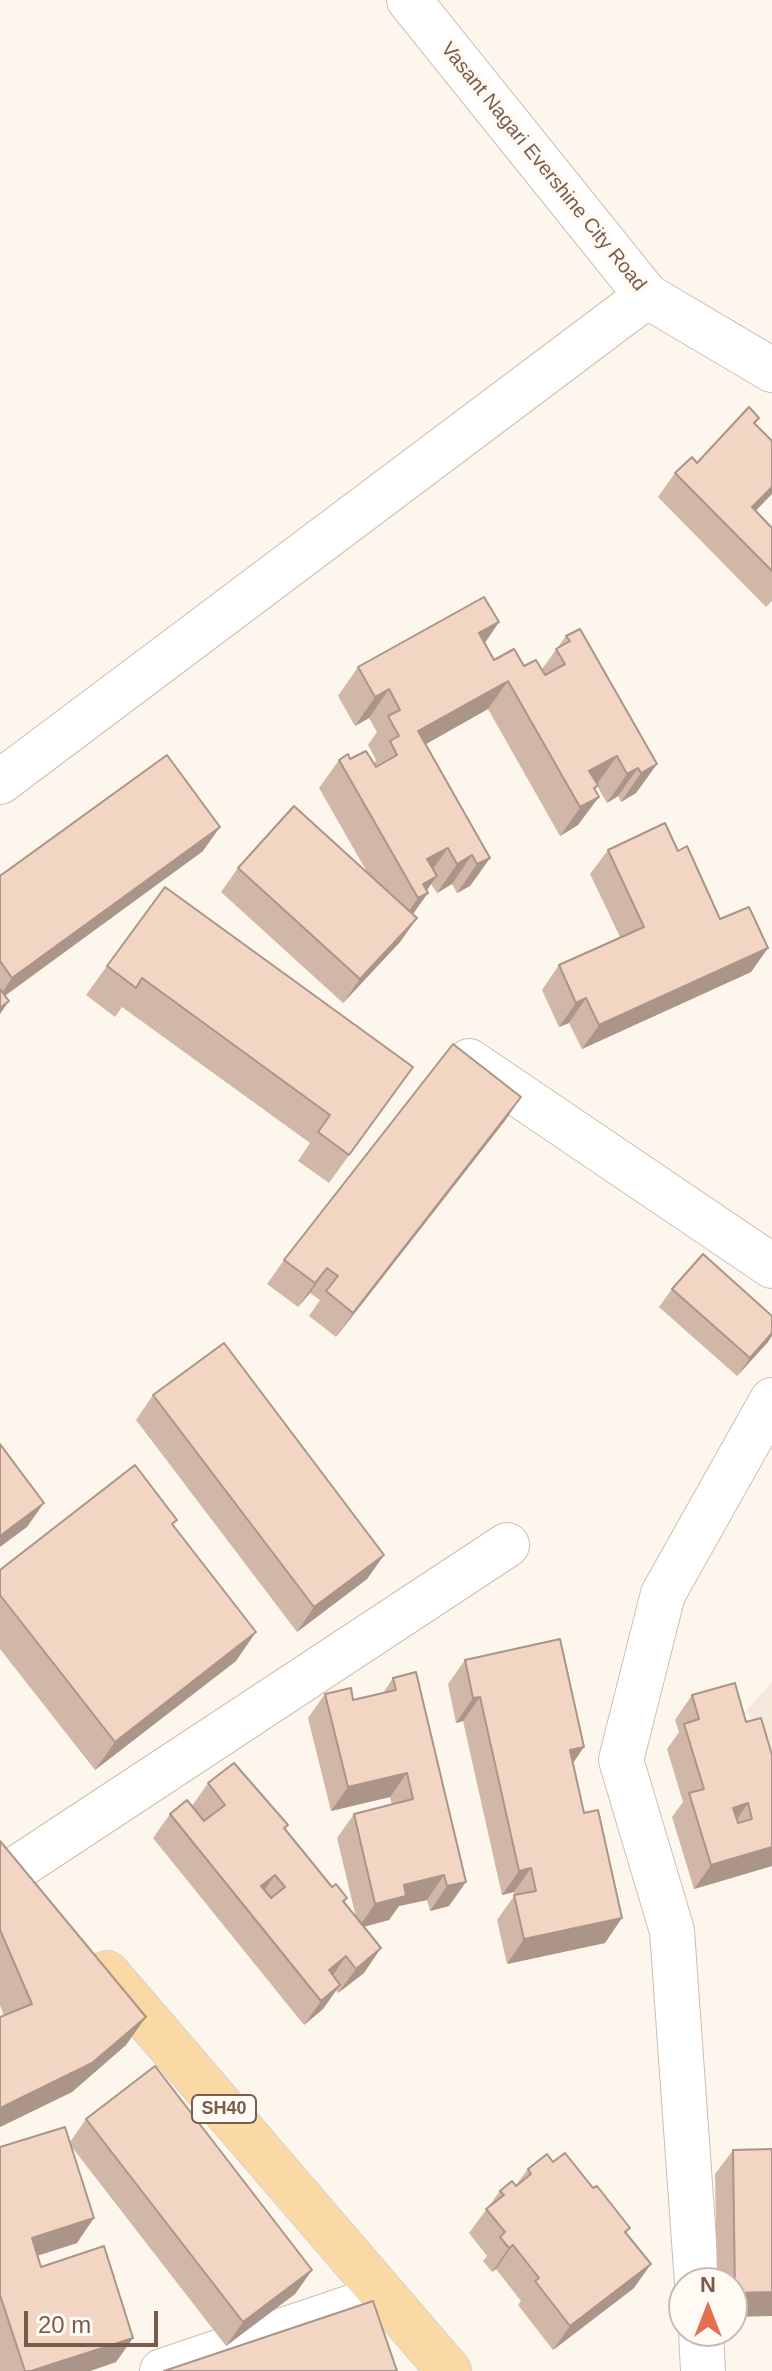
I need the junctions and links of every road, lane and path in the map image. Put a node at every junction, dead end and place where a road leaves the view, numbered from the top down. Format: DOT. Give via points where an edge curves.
graph roads {
  1 [pos="409,0"];
  2 [pos="647,296"];
  3 [pos="772,370"];
  4 [pos="0,782"];
  5 [pos="458,1054"];
  6 [pos="772,1266"];
  7 [pos="772,1400"];
  8 [pos="507,1545"];
  9 [pos="8,1857"];
  10 [pos="47,1903"];
  11 [pos="78,1939"];
  12 [pos="696,2267"];
  13 [pos="384,2296"];
  14 [pos="702,2347"];
  15 [pos="162,2371"];
  16 [pos="449,2371"];
  17 [pos="703,2371"];
  1 -- 2 [label="street, Vasant Nagari Evershine City Road"];
  2 -- 3 [label="street, Vasant Nagari Evershine City Road"];
  2 -- 4 [label="street"];
  5 -- 6 [label="street"];
  7 -- 12 [label="street" via="663,1594 621,1760 672,1931"];
  8 -- 9 [label="street"];
  9 -- 10 [label="main road"];
  11 -- 13 [label="main road, SH40"];
  13 -- 15 [label="street"];
  13 -- 16 [label="main road, SH40"];
  14 -- 17 [label="street"];
}
